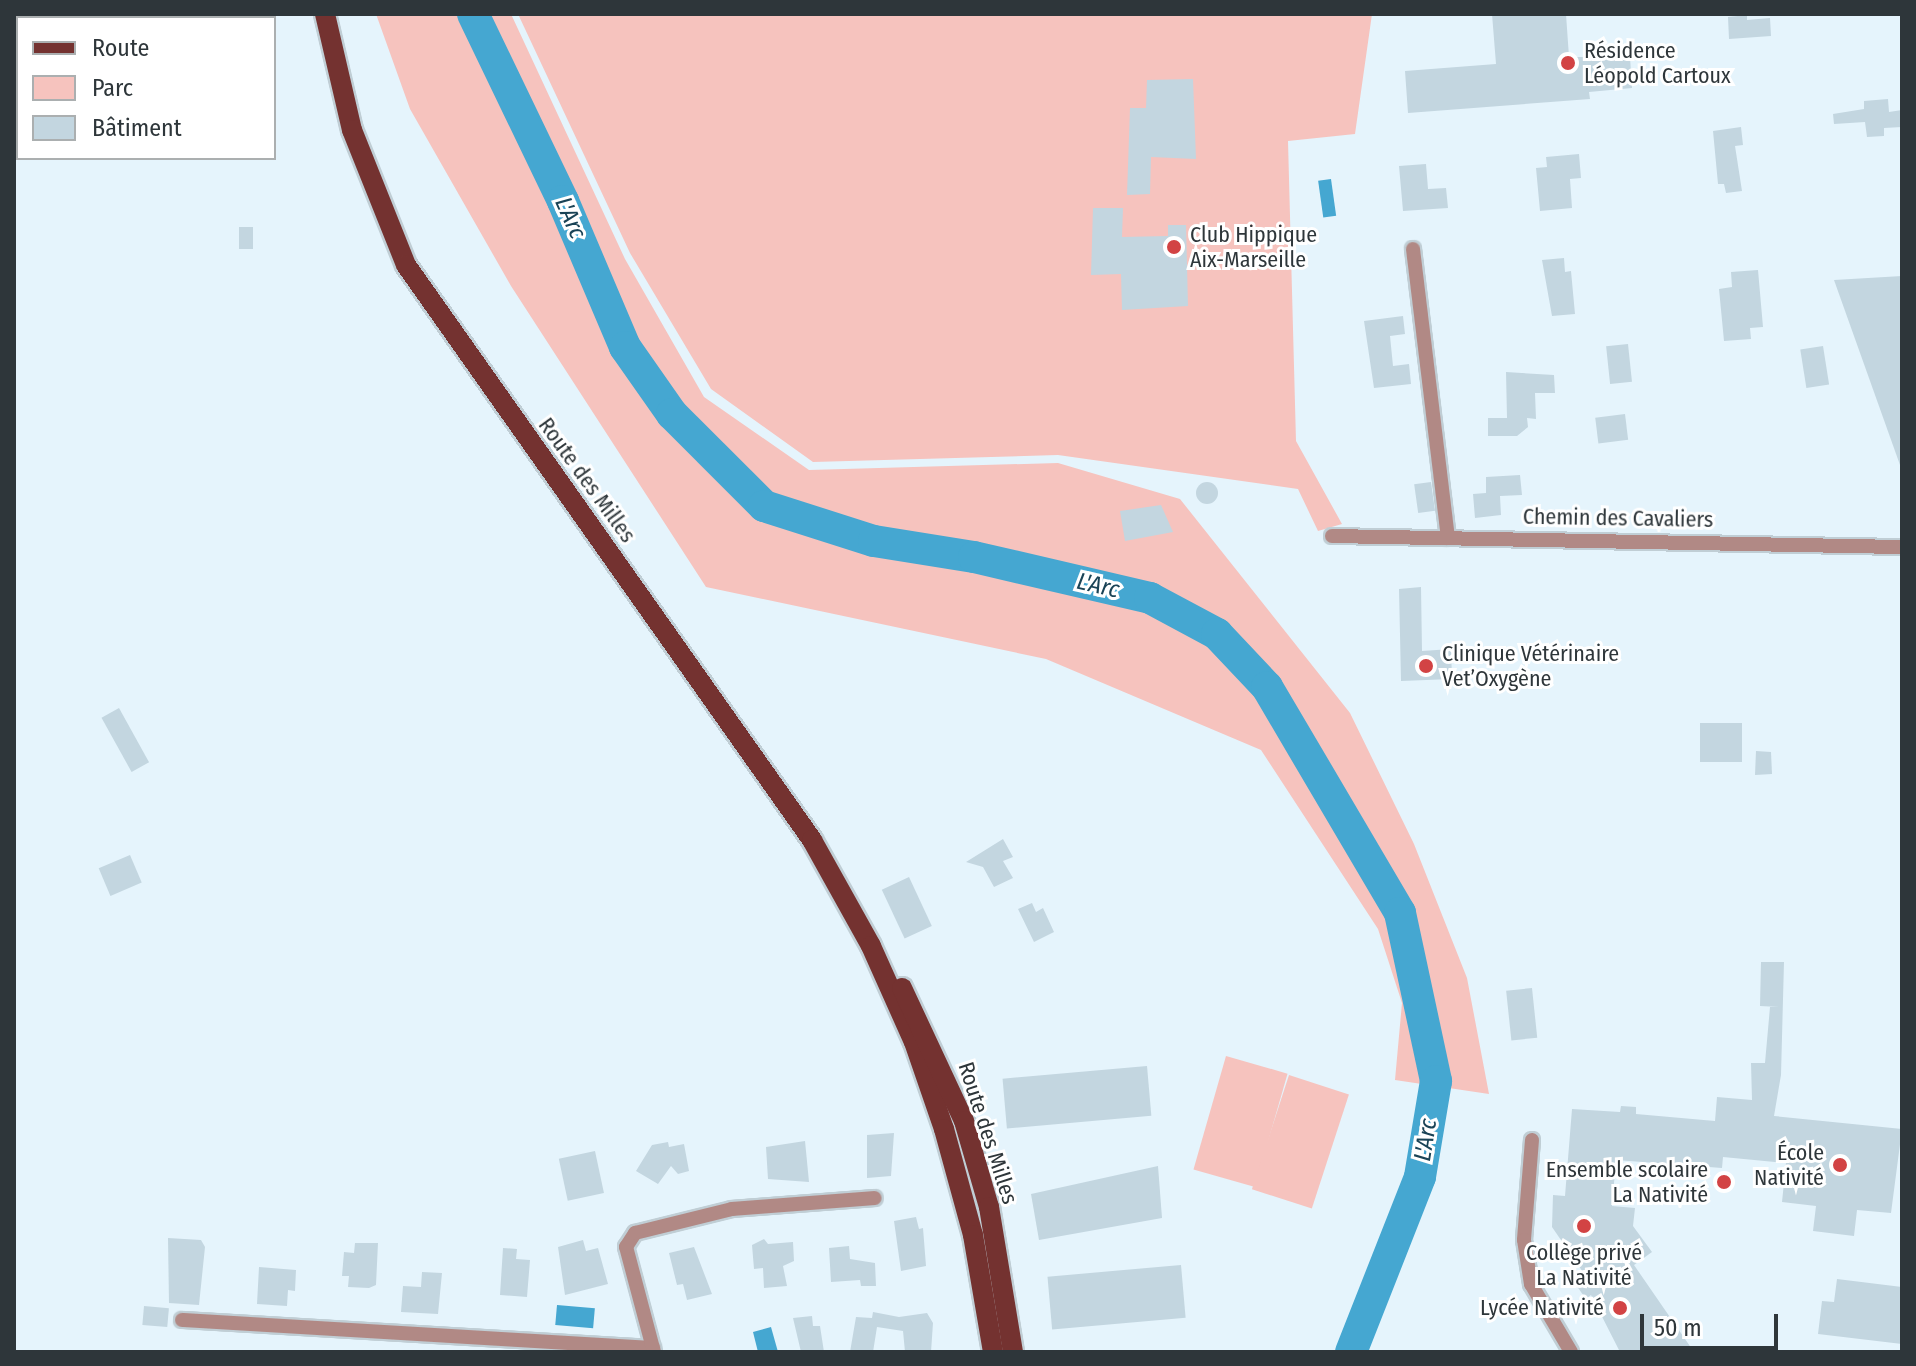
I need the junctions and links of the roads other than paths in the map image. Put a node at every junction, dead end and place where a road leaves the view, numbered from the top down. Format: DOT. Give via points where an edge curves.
graph roads {
  1 [pos="325,14"];
  2 [pos="1413,249"];
  3 [pos="1332,536"];
  4 [pos="1448,538"];
  5 [pos="1902,547"];
  6 [pos="871,946"];
  7 [pos="1532,1140"];
  8 [pos="875,1198"];
  9 [pos="182,1320"];
  10 [pos="503,1345"];
  11 [pos="653,1350"];
  12 [pos="993,1352"];
  13 [pos="1013,1352"];
  14 [pos="1571,1352"];
  1 -- 6 [label="main road, Route des Milles" via="352,130 406,265 812,840"];
  2 -- 4 [label="street"];
  3 -- 4 [label="street, Chemin des Cavaliers"];
  4 -- 5 [label="street, Chemin des Cavaliers"];
  6 -- 12 [label="main road, Route des Milles" via="914,1042 944,1129 973,1235"];
  6 -- 13 [label="main road, Route des Milles" via="922,1021 964,1121 989,1207"];
  7 -- 14 [label="street" via="1524,1240 1531,1284"];
  8 -- 11 [label="street" via="732,1209 635,1233 626,1247"];
  9 -- 10 [label="street"];
  10 -- 11 [label="street"];
}
